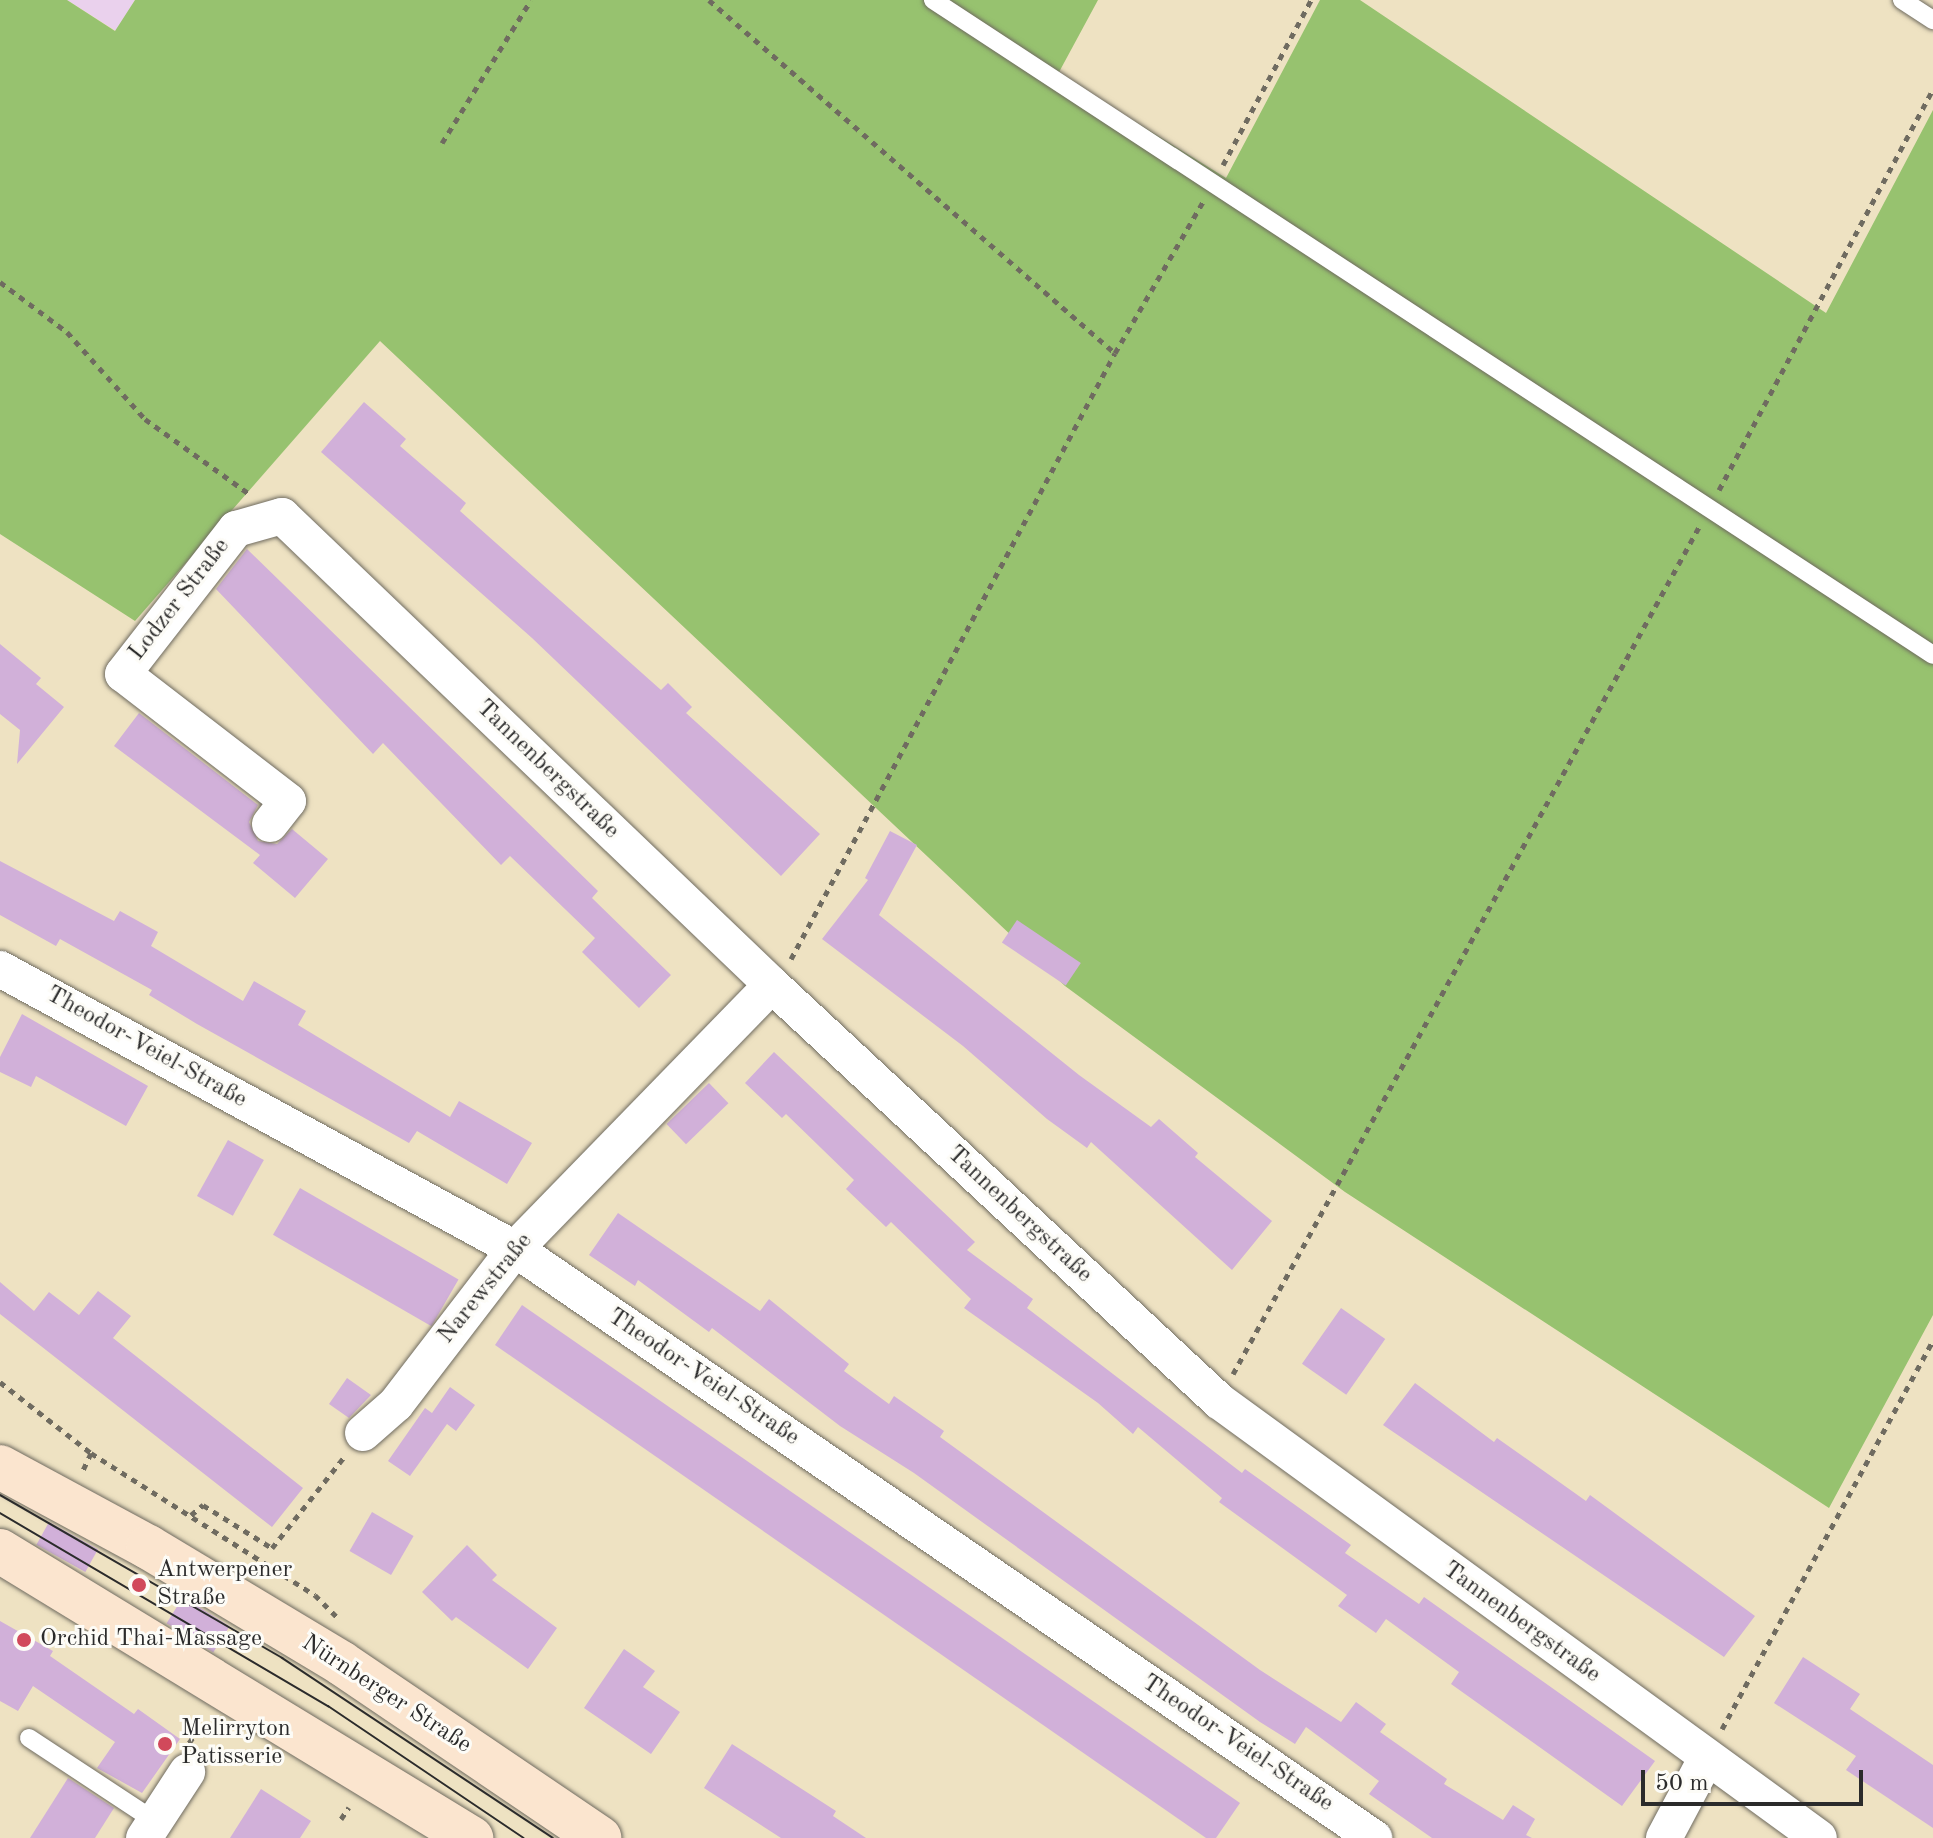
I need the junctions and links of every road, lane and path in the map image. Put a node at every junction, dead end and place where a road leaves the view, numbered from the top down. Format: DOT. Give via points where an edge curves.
graph roads {
  1 [pos="531,0"];
  2 [pos="709,0"];
  3 [pos="933,0"];
  4 [pos="1311,0"];
  5 [pos="1902,0"];
  6 [pos="1933,20"];
  7 [pos="1933,89"];
  8 [pos="442,143"];
  9 [pos="1214,181"];
  10 [pos="0,282"];
  11 [pos="1115,353"];
  12 [pos="218,472"];
  13 [pos="1709,509"];
  14 [pos="282,516"];
  15 [pos="1933,655"];
  16 [pos="270,824"];
  17 [pos="0,969"];
  18 [pos="772,985"];
  19 [pos="515,1249"];
  20 [pos="1933,1340"];
  21 [pos="0,1382"];
  22 [pos="1219,1401"];
  23 [pos="363,1433"];
  24 [pos="91,1453"];
  25 [pos="0,1467"];
  26 [pos="68,1503"];
  27 [pos="191,1515"];
  28 [pos="0,1551"];
  29 [pos="340,1628"];
  30 [pos="29,1738"];
  31 [pos="1706,1759"];
  32 [pos="187,1772"];
  33 [pos="150,1830"];
  34 [pos="471,1838"];
  35 [pos="599,1838"];
  36 [pos="1374,1838"];
  37 [pos="1664,1838"];
  38 [pos="1819,1838"];
  1 -- 8 [label="path"];
  2 -- 11 [label="path"];
  3 -- 9 [label="lane"];
  4 -- 9 [label="path"];
  5 -- 6 [label="lane"];
  7 -- 13 [label="path"];
  9 -- 11 [label="path"];
  9 -- 13 [label="lane"];
  10 -- 12 [label="path" via="67,332 145,419"];
  11 -- 18 [label="path" via="790,962"];
  13 -- 15 [label="lane"];
  13 -- 22 [label="path"];
  14 -- 16 [label="street, Lodzer Straße" via="236,529 123,674 288,801"];
  14 -- 18 [label="street, Tannenbergstraße"];
  17 -- 19 [label="street, Theodor-Veiel-Straße"];
  18 -- 19 [label="street, Narewstraße"];
  18 -- 22 [label="street, Tannenbergstraße"];
  19 -- 23 [label="street, Narewstraße" via="396,1404"];
  19 -- 36 [label="street, Theodor-Veiel-Straße"];
  20 -- 31 [label="path"];
  21 -- 24 [label="path"];
  22 -- 31 [label="street, Tannenbergstraße"];
  23 -- 27 [label="path" via="272,1548 203,1505"];
  24 -- 26 [label="path"];
  24 -- 27 [label="path"];
  25 -- 26 [label="main road, Nürnberger Straße"];
  26 -- 35 [label="main road, Nürnberger Straße" via="341,1663"];
  27 -- 29 [label="path" via="315,1595 333,1610"];
  28 -- 34 [label="main road"];
  30 -- 33 [label="lane"];
  31 -- 37 [label="street"];
  31 -- 38 [label="street, Tannenbergstraße"];
  32 -- 33 [label="street"];
}
